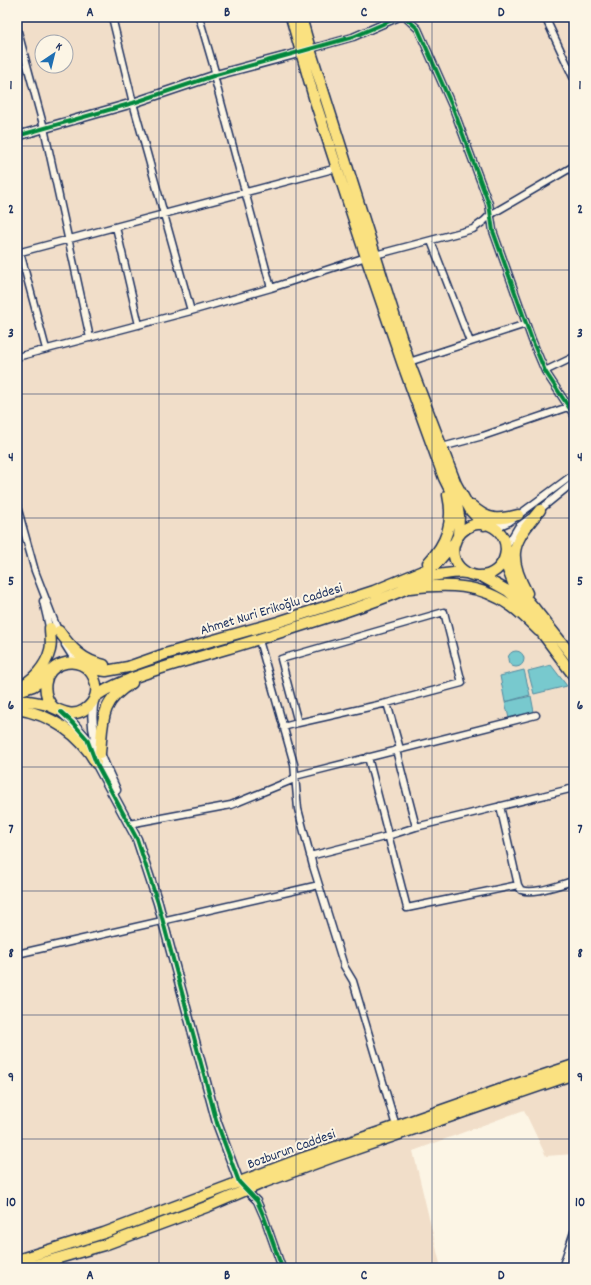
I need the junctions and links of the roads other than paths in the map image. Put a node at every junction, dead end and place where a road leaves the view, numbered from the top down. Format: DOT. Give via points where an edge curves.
graph roads {
  1 [pos="112,17"];
  2 [pos="200,17"];
  3 [pos="291,17"];
  4 [pos="301,17"];
  5 [pos="399,17"];
  6 [pos="545,17"];
  7 [pos="17,28"];
  8 [pos="306,51"];
  9 [pos="215,75"];
  10 [pos="574,79"];
  11 [pos="133,103"];
  12 [pos="44,128"];
  13 [pos="17,136"];
  14 [pos="574,166"];
  15 [pos="337,168"];
  16 [pos="246,192"];
  17 [pos="164,214"];
  18 [pos="490,215"];
  19 [pos="116,227"];
  20 [pos="68,240"];
  21 [pos="431,241"];
  22 [pos="19,252"];
  23 [pos="370,256"];
  24 [pos="271,288"];
  25 [pos="191,311"];
  26 [pos="526,324"];
  27 [pos="139,325"];
  28 [pos="90,338"];
  29 [pos="470,342"];
  30 [pos="46,349"];
  31 [pos="17,357"];
  32 [pos="574,357"];
  33 [pos="409,362"];
  34 [pos="546,370"];
  35 [pos="568,407"];
  36 [pos="574,415"];
  37 [pos="442,447"];
  38 [pos="574,474"];
  39 [pos="444,478"];
  40 [pos="574,482"];
  41 [pos="462,496"];
  42 [pos="17,506"];
  43 [pos="540,510"];
  44 [pos="518,515"];
  45 [pos="487,525"];
  46 [pos="456,540"];
  47 [pos="506,552"];
  48 [pos="467,574"];
  49 [pos="412,575"];
  50 [pos="483,576"];
  51 [pos="41,586"];
  52 [pos="406,589"];
  53 [pos="535,609"];
  54 [pos="54,630"];
  55 [pos="539,630"];
  56 [pos="259,640"];
  57 [pos="574,658"];
  58 [pos="83,665"];
  59 [pos="128,667"];
  60 [pos="153,670"];
  61 [pos="48,675"];
  62 [pos="574,676"];
  63 [pos="17,690"];
  64 [pos="95,698"];
  65 [pos="17,700"];
  66 [pos="387,703"];
  67 [pos="17,709"];
  68 [pos="58,710"];
  69 [pos="536,715"];
  70 [pos="298,723"];
  71 [pos="283,727"];
  72 [pos="398,750"];
  73 [pos="100,753"];
  74 [pos="368,757"];
  75 [pos="96,763"];
  76 [pos="295,776"];
  77 [pos="574,788"];
  78 [pos="500,806"];
  79 [pos="129,824"];
  80 [pos="416,827"];
  81 [pos="388,836"];
  82 [pos="310,856"];
  83 [pos="574,881"];
  84 [pos="319,885"];
  85 [pos="518,885"];
  86 [pos="163,920"];
  87 [pos="17,954"];
  88 [pos="574,1065"];
  89 [pos="574,1074"];
  90 [pos="396,1126"];
  91 [pos="239,1182"];
  92 [pos="246,1190"];
  93 [pos="574,1232"];
  94 [pos="17,1260"];
  95 [pos="56,1264"];
  96 [pos="24,1268"];
  97 [pos="282,1268"];
  98 [pos="562,1268"];
  1 -- 11 [label="street"];
  2 -- 9 [label="street"];
  3 -- 8 [label="main road"];
  4 -- 8 [label="main road"];
  5 -- 8 [label="street" via="353,37"];
  5 -- 18 [label="street" via="405,18 418,29 453,108 489,204"];
  6 -- 10 [label="street"];
  7 -- 12 [label="street"];
  8 -- 9 [label="street"];
  8 -- 15 [label="main road" via="315,101"];
  8 -- 23 [label="main road"];
  9 -- 11 [label="street"];
  9 -- 16 [label="street"];
  11 -- 12 [label="street"];
  11 -- 17 [label="street"];
  12 -- 13 [label="street"];
  12 -- 20 [label="street"];
  14 -- 18 [label="street"];
  15 -- 16 [label="street"];
  15 -- 23 [label="main road"];
  16 -- 17 [label="street"];
  16 -- 24 [label="street"];
  17 -- 19 [label="street"];
  17 -- 25 [label="street"];
  18 -- 21 [label="street" via="473,228"];
  18 -- 26 [label="street" via="493,231"];
  19 -- 20 [label="street"];
  19 -- 27 [label="street"];
  20 -- 22 [label="street"];
  20 -- 28 [label="street"];
  21 -- 23 [label="street"];
  21 -- 29 [label="street"];
  22 -- 30 [label="street"];
  23 -- 24 [label="street"];
  23 -- 33 [label="main road"];
  23 -- 39 [label="main road" via="403,365"];
  24 -- 25 [label="street"];
  25 -- 27 [label="street"];
  26 -- 29 [label="street"];
  26 -- 34 [label="street"];
  27 -- 28 [label="street"];
  28 -- 30 [label="street"];
  29 -- 33 [label="street"];
  30 -- 31 [label="street"];
  32 -- 34 [label="street"];
  33 -- 37 [label="main road"];
  34 -- 35 [label="street"];
  35 -- 36 [label="street"];
  35 -- 37 [label="street"];
  37 -- 41 [label="main road"];
  38 -- 44 [label="street"];
  39 -- 46 [label="main road" via="457,504 459,516"];
  39 -- 49 [label="main road" via="451,509 449,527 436,555"];
  40 -- 43 [label="street"];
  41 -- 44 [label="main road" via="477,511 490,518 504,519"];
  41 -- 45 [label="main road" via="471,511"];
  42 -- 51 [label="street"];
  43 -- 47 [label="street" via="518,527"];
  43 -- 53 [label="main road" via="518,540 515,555 518,577"];
  44 -- 45 [label="street" via="506,524"];
  45 -- 46 [label="main road" via="471,525 464,529"];
  45 -- 47 [label="main road" via="502,536"];
  46 -- 48 [label="main road" via="453,552 455,561"];
  46 -- 49 [label="main road, Ahmet Nuri Erikoğlu Caddesi" via="436,564"];
  47 -- 50 [label="main road" via="499,569"];
  47 -- 53 [label="main road" via="513,583"];
  48 -- 50 [label="main road"];
  48 -- 52 [label="main road, Ahmet Nuri Erikoğlu Caddesi" via="446,573 433,576"];
  49 -- 59 [label="main road, Ahmet Nuri Erikoğlu Caddesi" via="374,591"];
  50 -- 55 [label="main road" via="516,598"];
  51 -- 54 [label="street"];
  51 -- 54 [label="street"];
  52 -- 55 [label="main road" via="445,585 478,590 511,605"];
  52 -- 56 [label="main road, Ahmet Nuri Erikoğlu Caddesi"];
  53 -- 57 [label="main road"];
  54 -- 58 [label="street" via="76,660"];
  54 -- 59 [label="main road" via="87,659 106,665"];
  54 -- 61 [label="street"];
  54 -- 63 [label="main road" via="50,652 43,664"];
  55 -- 62 [label="main road"];
  56 -- 60 [label="main road, Ahmet Nuri Erikoğlu Caddesi"];
  56 -- 71 [label="street"];
  58 -- 59 [label="main road, Ahmet Nuri Erikoğlu Caddesi" via="106,671"];
  58 -- 61 [label="main road" via="67,662 54,668"];
  58 -- 64 [label="main road" via="95,680"];
  60 -- 64 [label="main road, Ahmet Nuri Erikoğlu Caddesi" via="111,687"];
  60 -- 73 [label="main road" via="126,686 108,703 104,711"];
  61 -- 63 [label="main road" via="33,686"];
  61 -- 68 [label="main road" via="45,694 50,704"];
  64 -- 68 [label="main road" via="89,706 76,714"];
  64 -- 73 [label="street" via="91,712 92,725"];
  65 -- 68 [label="main road" via="31,701"];
  66 -- 70 [label="street"];
  66 -- 70 [label="street" via="462,683 444,612 282,660"];
  66 -- 72 [label="street"];
  67 -- 75 [label="main road" via="41,715 63,727 80,741"];
  68 -- 75 [label="street" via="87,739"];
  69 -- 72 [label="street"];
  70 -- 71 [label="street"];
  71 -- 76 [label="street"];
  72 -- 74 [label="street"];
  72 -- 80 [label="street"];
  73 -- 79 [label="street"];
  74 -- 76 [label="street"];
  74 -- 81 [label="street"];
  75 -- 79 [label="street"];
  76 -- 79 [label="street" via="292,780 231,805"];
  76 -- 82 [label="street" via="298,808"];
  77 -- 78 [label="street"];
  78 -- 80 [label="street"];
  78 -- 85 [label="street"];
  79 -- 86 [label="street" via="137,839"];
  80 -- 81 [label="street"];
  81 -- 82 [label="street"];
  81 -- 85 [label="street" via="407,908"];
  82 -- 84 [label="street"];
  83 -- 85 [label="street" via="525,892"];
  84 -- 86 [label="street"];
  84 -- 90 [label="street" via="344,966 353,981"];
  86 -- 87 [label="street"];
  86 -- 91 [label="street" via="217,1123"];
  88 -- 90 [label="main road, Bozburun Caddesi"];
  89 -- 92 [label="main road, Bozburun Caddesi" via="333,1157"];
  90 -- 91 [label="main road, Bozburun Caddesi"];
  91 -- 92 [label="street"];
  91 -- 94 [label="main road, Bozburun Caddesi" via="104,1233"];
  92 -- 95 [label="main road, Bozburun Caddesi"];
  92 -- 97 [label="street" via="257,1201"];
  93 -- 98 [label="street"];
  95 -- 96 [label="main road, Bozburun Caddesi"];
}
